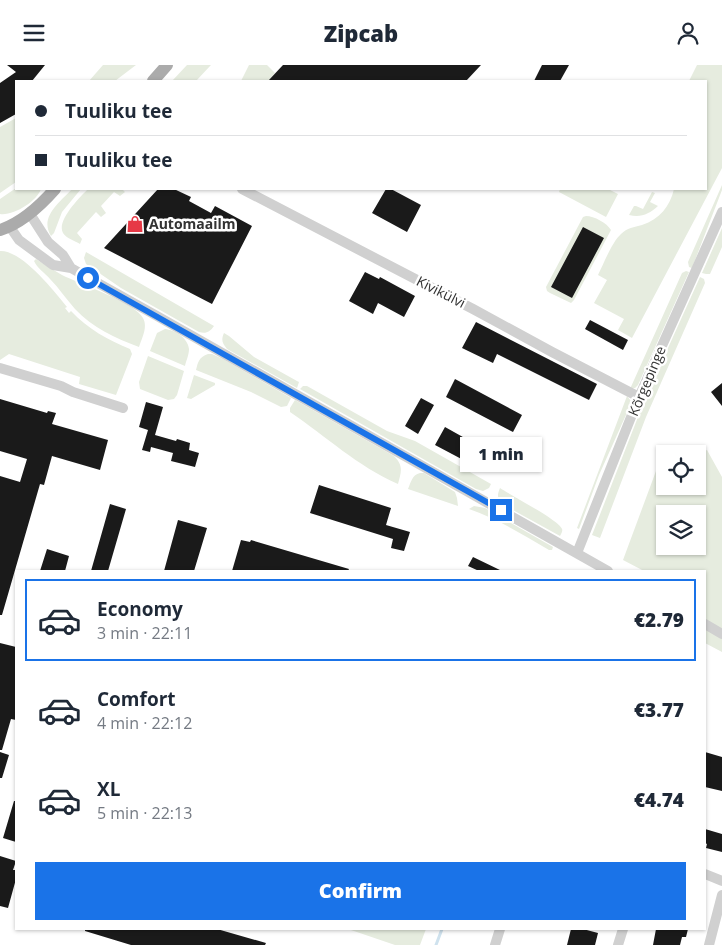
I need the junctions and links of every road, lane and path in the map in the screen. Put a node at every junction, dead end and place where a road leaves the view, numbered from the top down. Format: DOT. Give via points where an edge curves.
graph roads {
  1 [pos="167,65"];
  2 [pos="153,80"];
  3 [pos="54,190"];
  4 [pos="244,190"];
  5 [pos="722,212"];
  6 [pos="30,214"];
  7 [pos="5,228"];
  8 [pos="71,268"];
  9 [pos="0,368"];
  10 [pos="639,397"];
  11 [pos="123,408"];
  12 [pos="577,553"];
  13 [pos="606,570"];
  14 [pos="706,626"];
  15 [pos="722,635"];
  16 [pos="706,873"];
  17 [pos="722,881"];
  18 [pos="722,895"];
  19 [pos="500,930"];
  20 [pos="623,930"];
  21 [pos="495,945"];
  22 [pos="618,945"];
  23 [pos="709,945"];
  1 -- 2 [label="main road"];
  3 -- 6 [label="main road"];
  4 -- 10 [label="street, Kivikülvi"];
  5 -- 10 [label="street, Kõrgepinge"];
  6 -- 7 [label="main road"];
  6 -- 8 [label="street" via="48,242 63,255"];
  7 -- 8 [label="street" via="53,265"];
  8 -- 12 [label="street"];
  9 -- 11 [label="street"];
  10 -- 12 [label="street, Kõrgepinge"];
  12 -- 13 [label="street"];
  14 -- 15 [label="street"];
  16 -- 17 [label="street"];
  18 -- 23 [label="street"];
  19 -- 21 [label="street"];
  20 -- 22 [label="street"];
}
